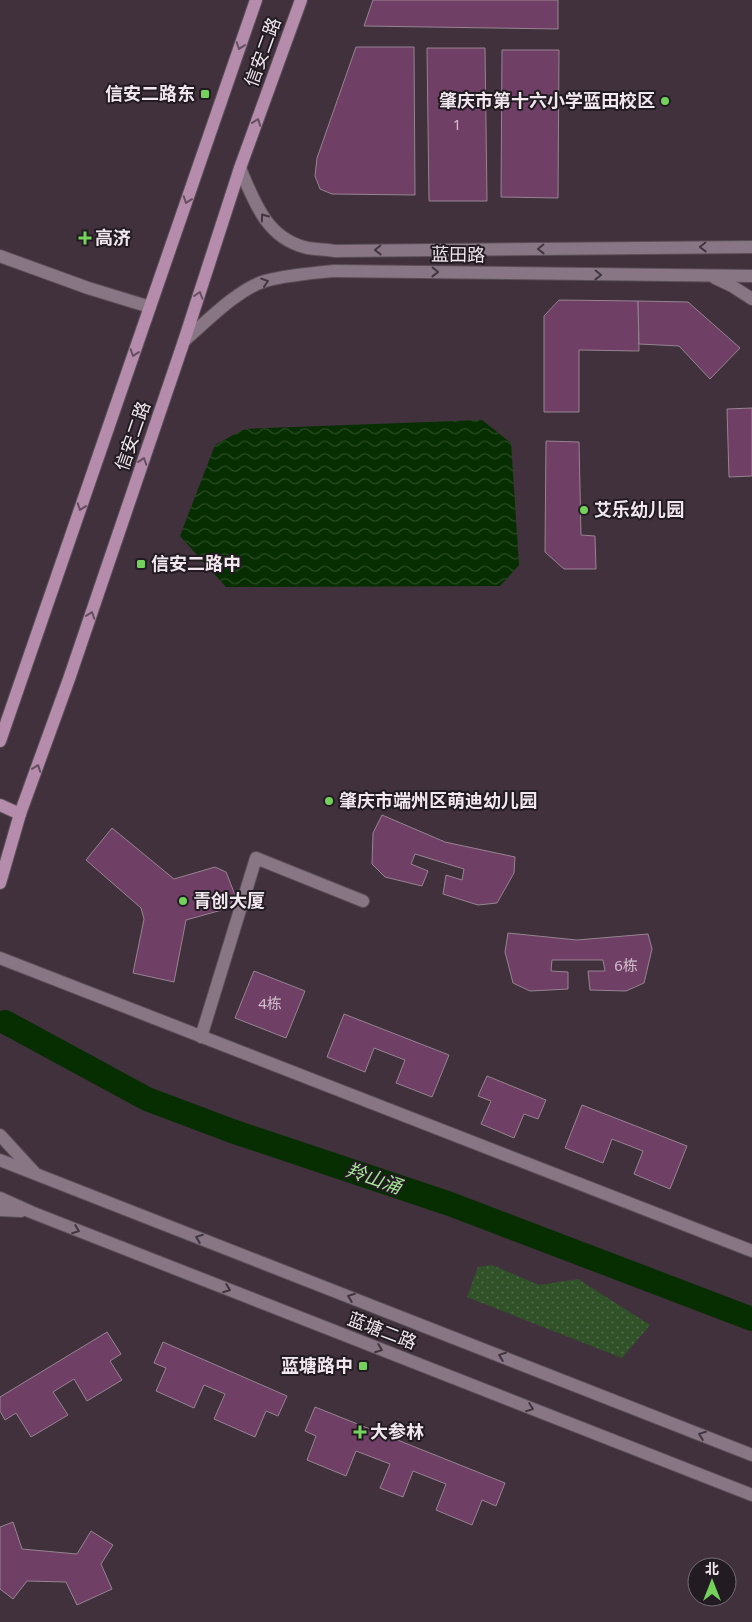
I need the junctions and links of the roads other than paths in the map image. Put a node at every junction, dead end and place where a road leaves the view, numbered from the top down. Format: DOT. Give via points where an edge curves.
graph roads {
  1 [pos="256,0"];
  2 [pos="301,0"];
  3 [pos="240,168"];
  4 [pos="752,247"];
  5 [pos="0,256"];
  6 [pos="710,276"];
  7 [pos="752,276"];
  8 [pos="752,299"];
  9 [pos="150,307"];
  10 [pos="184,341"];
  11 [pos="0,740"];
  12 [pos="0,805"];
  13 [pos="20,814"];
  14 [pos="0,883"];
  15 [pos="363,902"];
  16 [pos="0,958"];
  17 [pos="201,1036"];
  18 [pos="0,1135"];
  19 [pos="0,1160"];
  20 [pos="35,1174"];
  21 [pos="0,1198"];
  22 [pos="0,1210"];
  23 [pos="31,1212"];
  24 [pos="752,1251"];
  25 [pos="751,1453"];
  26 [pos="752,1495"];
  1 -- 9 [label="main road, 信安二路, one-way"];
  3 -- 2 [label="main road, 信安二路, one-way"];
  4 -- 3 [label="main road, 蓝田路, one-way" via="335,251 305,247 275,232 254,203"];
  10 -- 3 [label="main road, 信安二路, one-way"];
  5 -- 9 [label="main road"];
  6 -- 7 [label="main road, 蓝田路"];
  6 -- 8 [label="main road"];
  10 -- 6 [label="main road, 蓝田路, one-way" via="243,292 264,282 304,274 334,271"];
  9 -- 11 [label="main road, 信安二路, one-way"];
  13 -- 10 [label="main road, 信安二路, one-way"];
  12 -- 13 [label="main road"];
  13 -- 14 [label="main road, 信安二路"];
  15 -- 17 [label="main road" via="256,858"];
  16 -- 17 [label="main road"];
  17 -- 24 [label="main road"];
  18 -- 20 [label="main road"];
  19 -- 20 [label="main road, 蓝塘二路"];
  25 -- 20 [label="main road, 蓝塘二路, one-way"];
  21 -- 23 [label="main road, 蓝塘二路"];
  22 -- 23 [label="main road"];
  23 -- 26 [label="main road, 蓝塘二路, one-way"];
}
